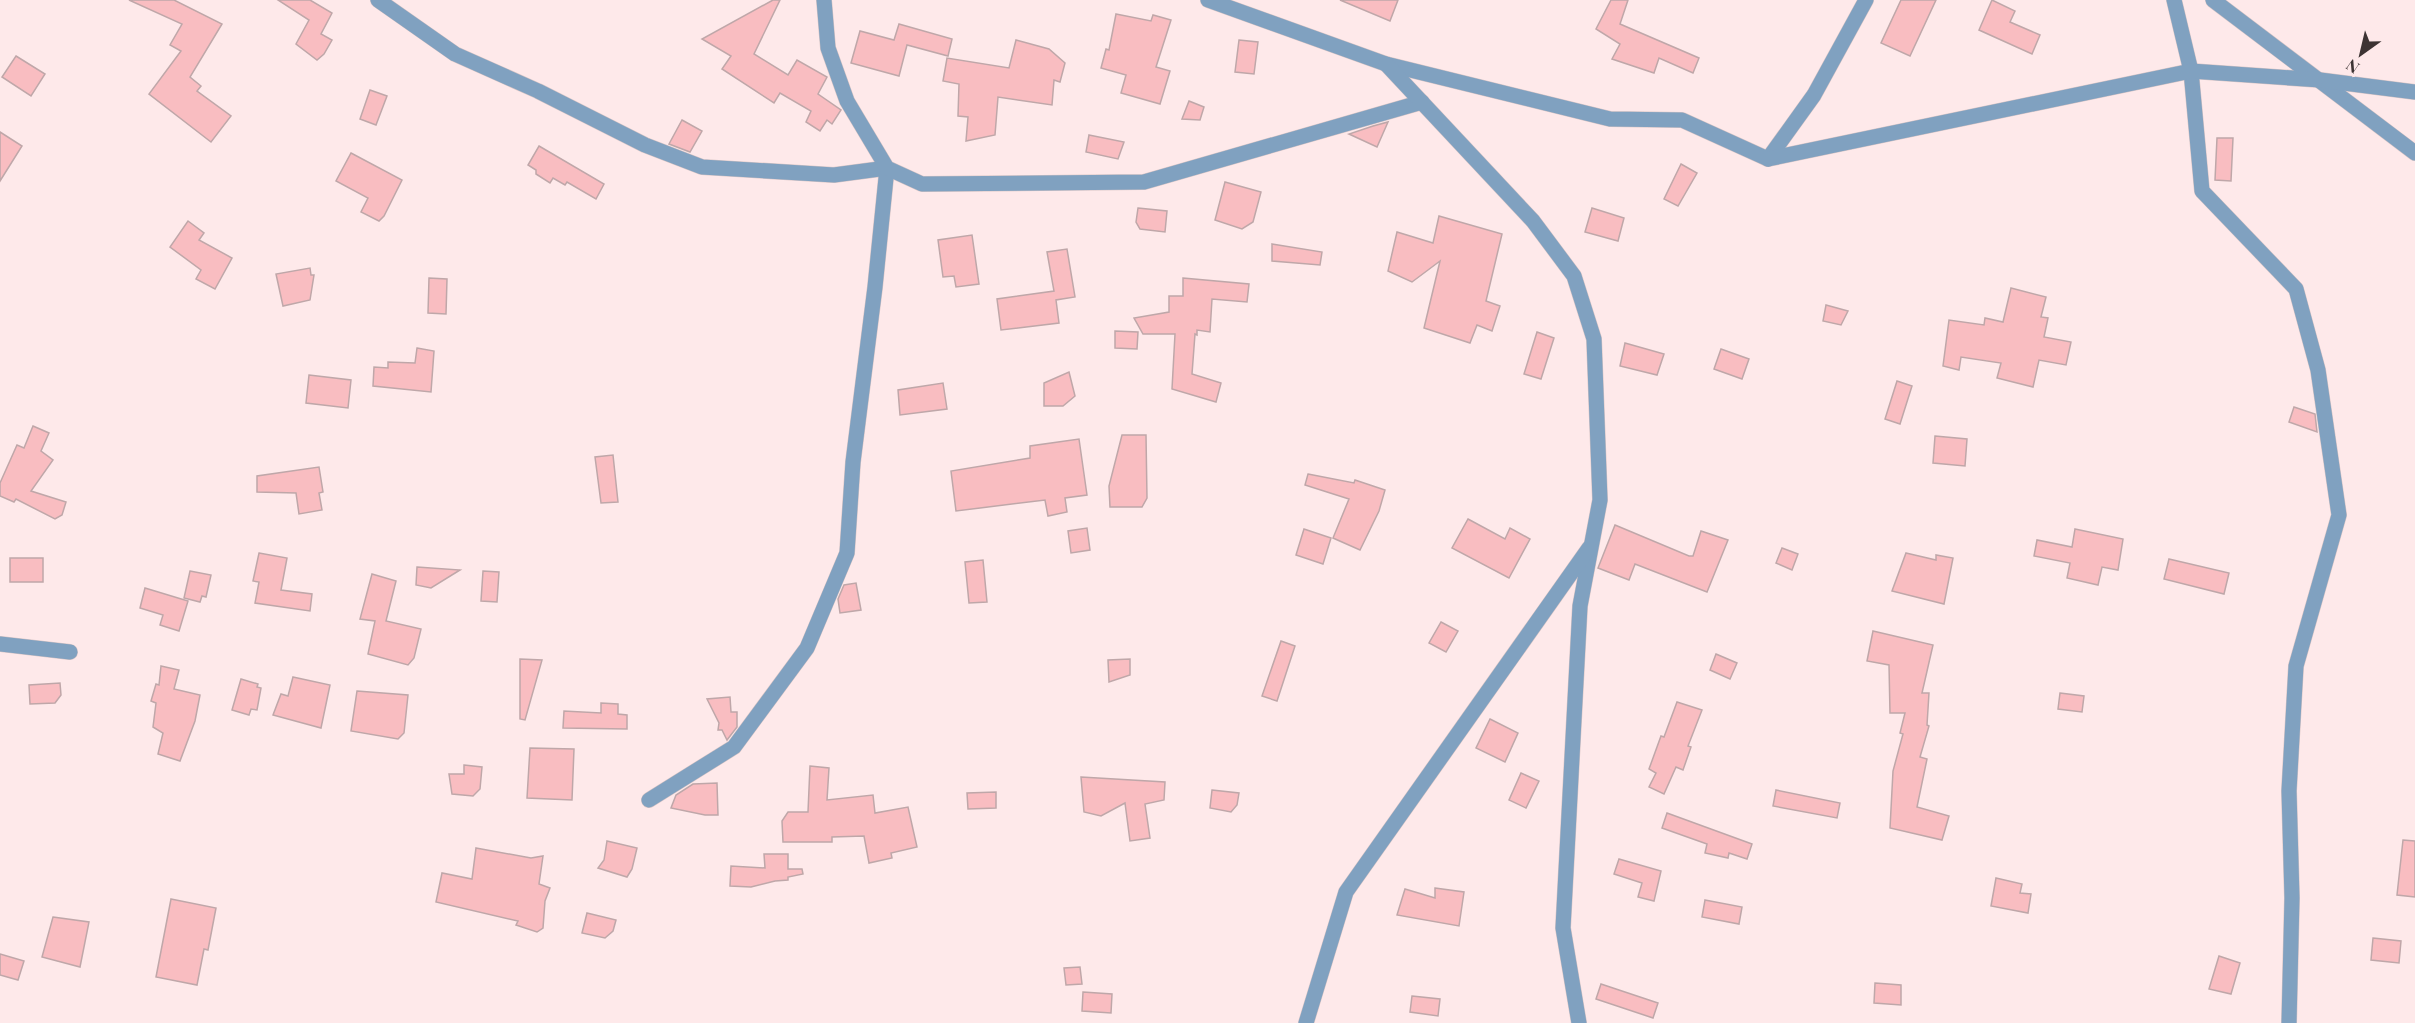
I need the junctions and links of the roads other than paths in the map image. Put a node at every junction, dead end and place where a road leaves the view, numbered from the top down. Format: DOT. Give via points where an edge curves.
graph roads {
  1 [pos="378,0"];
  2 [pos="824,0"];
  3 [pos="1208,0"];
  4 [pos="1866,0"];
  5 [pos="2174,0"];
  6 [pos="2213,0"];
  7 [pos="1386,64"];
  8 [pos="2191,71"];
  9 [pos="2320,80"];
  10 [pos="2415,92"];
  11 [pos="1422,102"];
  12 [pos="2415,153"];
  13 [pos="1768,159"];
  14 [pos="887,168"];
  15 [pos="1592,544"];
  16 [pos="0,644"];
  17 [pos="70,652"];
  18 [pos="649,800"];
  19 [pos="2287,1020"];
  20 [pos="1306,1023"];
  21 [pos="1579,1023"];
  1 -- 14 [label="street" via="455,54 645,145 702,167 834,175"];
  2 -- 14 [label="street" via="828,48 847,101"];
  3 -- 7 [label="street"];
  4 -- 13 [label="street" via="1814,95"];
  5 -- 8 [label="street"];
  6 -- 9 [label="street"];
  7 -- 11 [label="street"];
  7 -- 13 [label="street" via="1610,119 1682,120"];
  8 -- 9 [label="street"];
  8 -- 13 [label="street"];
  8 -- 19 [label="street" via="2202,191 2296,289 2318,370 2339,515 2296,666 2289,791 2292,898"];
  9 -- 10 [label="street"];
  9 -- 12 [label="street"];
  11 -- 14 [label="street" via="1144,182 922,184"];
  11 -- 15 [label="street" via="1533,221 1574,276 1594,339 1600,500"];
  14 -- 18 [label="street" via="853,462 847,553 807,648 734,747"];
  15 -- 20 [label="street" via="1346,892"];
  15 -- 21 [label="street" via="1581,606 1563,928"];
  16 -- 17 [label="street"];
}
